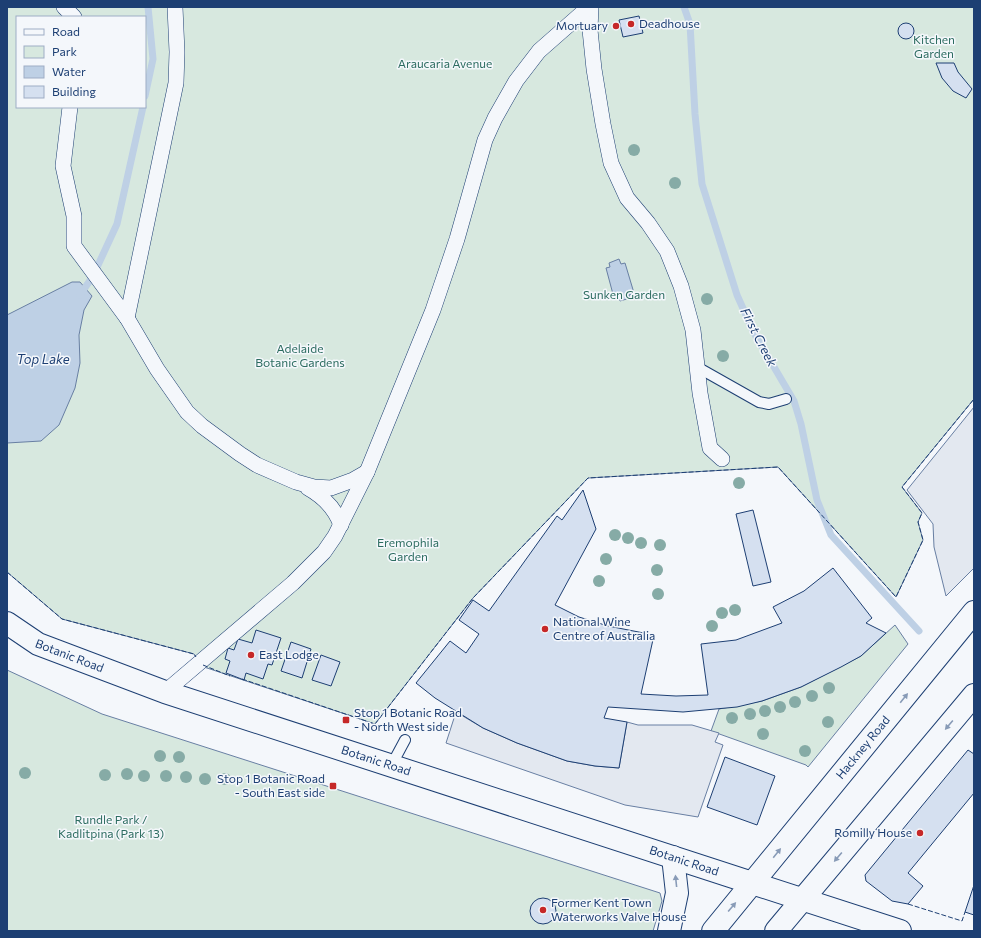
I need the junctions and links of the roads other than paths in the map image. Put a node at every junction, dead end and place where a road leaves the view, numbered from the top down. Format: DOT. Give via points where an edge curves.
graph roads {
  1 [pos="64,7"];
  2 [pos="175,7"];
  3 [pos="590,7"];
  4 [pos="73,16"];
  5 [pos="70,108"];
  6 [pos="127,318"];
  7 [pos="697,367"];
  8 [pos="786,399"];
  9 [pos="722,459"];
  10 [pos="367,472"];
  11 [pos="296,482"];
  12 [pos="341,525"];
  13 [pos="974,612"];
  14 [pos="7,623"];
  15 [pos="164,692"];
  16 [pos="974,695"];
  17 [pos="405,740"];
  18 [pos="391,766"];
  19 [pos="673,857"];
  20 [pos="752,883"];
  21 [pos="803,899"];
  22 [pos="669,931"];
  23 [pos="713,931"];
  24 [pos="776,931"];
  25 [pos="900,931"];
  1 -- 4 [label="street"];
  2 -- 6 [label="street" via="176,83"];
  3 -- 7 [label="street" via="594,68 611,163 627,198 656,233 672,262 690,318"];
  3 -- 10 [label="street" via="539,51 516,81 495,118 485,140 457,239 433,310"];
  5 -- 6 [label="street" via="63,152 64,176 74,216 74,246"];
  6 -- 11 [label="street" via="157,368 192,417 257,465"];
  7 -- 8 [label="lane" via="759,402 773,404"];
  7 -- 9 [label="street" via="710,448"];
  10 -- 11 [label="street" via="331,488"];
  10 -- 12 [label="street"];
  11 -- 12 [label="street" via="324,498 334,508"];
  12 -- 15 [label="street" via="324,552 293,583"];
  20 -- 13 [label="main road, Hackney Road, one-way"];
  14 -- 15 [label="main road, Botanic Road" via="38,644"];
  15 -- 18 [label="main road, Botanic Road"];
  16 -- 21 [label="main road, one-way"];
  17 -- 18 [label="lane"];
  18 -- 19 [label="main road, Botanic Road"];
  19 -- 20 [label="main road, Botanic Road"];
  22 -- 19 [label="main road, one-way" via="677,893"];
  20 -- 21 [label="main road, Botanic Road"];
  23 -- 20 [label="main road, Hackney Road, one-way"];
  21 -- 24 [label="main road"];
  21 -- 25 [label="main road, Botanic Road"];
}
